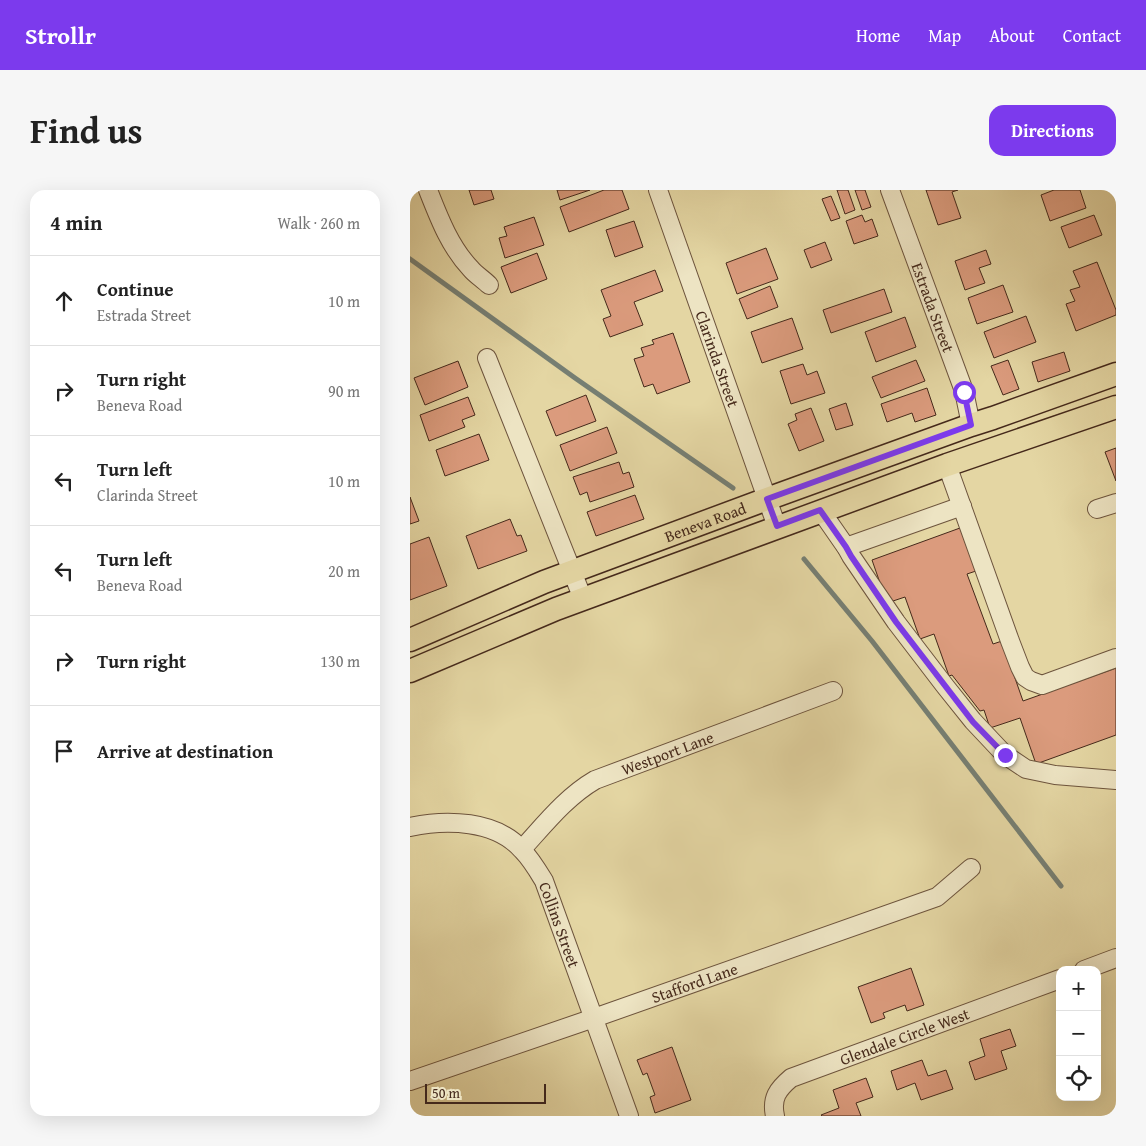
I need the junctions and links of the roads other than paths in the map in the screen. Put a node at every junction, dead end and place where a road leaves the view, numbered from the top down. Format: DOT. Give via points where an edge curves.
graph roads {
  1 [pos="428,190"];
  2 [pos="658,190"];
  3 [pos="890,190"];
  4 [pos="489,284"];
  5 [pos="487,358"];
  6 [pos="1116,374"];
  7 [pos="1116,407"];
  8 [pos="971,425"];
  9 [pos="947,464"];
  10 [pos="767,499"];
  11 [pos="1116,503"];
  12 [pos="962,506"];
  13 [pos="1097,509"];
  14 [pos="820,510"];
  15 [pos="777,526"];
  16 [pos="846,547"];
  17 [pos="573,571"];
  18 [pos="583,598"];
  19 [pos="410,640"];
  20 [pos="1116,658"];
  21 [pos="410,671"];
  22 [pos="833,691"];
  23 [pos="1116,780"];
  24 [pos="410,827"];
  25 [pos="522,849"];
  26 [pos="971,868"];
  27 [pos="1116,958"];
  28 [pos="1095,966"];
  29 [pos="1056,980"];
  30 [pos="594,1018"];
  31 [pos="410,1080"];
  32 [pos="629,1116"];
  33 [pos="775,1116"];
  1 -- 4 [label="street" via="444,230 460,256"];
  2 -- 10 [label="street, Clarinda Street"];
  3 -- 8 [label="street, Estrada Street" via="964,392"];
  5 -- 17 [label="street"];
  6 -- 8 [label="main road, Beneva Road"];
  7 -- 9 [label="main road, Beneva Road"];
  8 -- 10 [label="main road, Beneva Road"];
  9 -- 12 [label="street"];
  9 -- 14 [label="main road, Beneva Road"];
  10 -- 15 [label="street, Clarinda Street"];
  10 -- 17 [label="main road, Beneva Road"];
  11 -- 13 [label="street"];
  12 -- 16 [label="street"];
  12 -- 20 [label="street" via="1025,677 1042,685"];
  14 -- 15 [label="main road, Beneva Road"];
  14 -- 16 [label="street"];
  15 -- 18 [label="main road, Beneva Road"];
  16 -- 23 [label="street" via="902,629 973,722 1005,755 1026,769"];
  17 -- 18 [label="street"];
  17 -- 19 [label="main road, Beneva Road"];
  18 -- 21 [label="main road, Beneva Road"];
  22 -- 25 [label="street, Westport Lane" via="595,780 572,796"];
  24 -- 25 [label="street, Collins Street" via="444,822 470,824 492,830"];
  25 -- 30 [label="street, Collins Street" via="544,881"];
  26 -- 30 [label="street, Stafford Lane" via="937,897"];
  27 -- 28 [label="street"];
  29 -- 33 [label="street, Glendale Circle West" via="791,1078 775,1097"];
  30 -- 31 [label="street, Stafford Lane"];
  30 -- 32 [label="street, Collins Street"];
}
